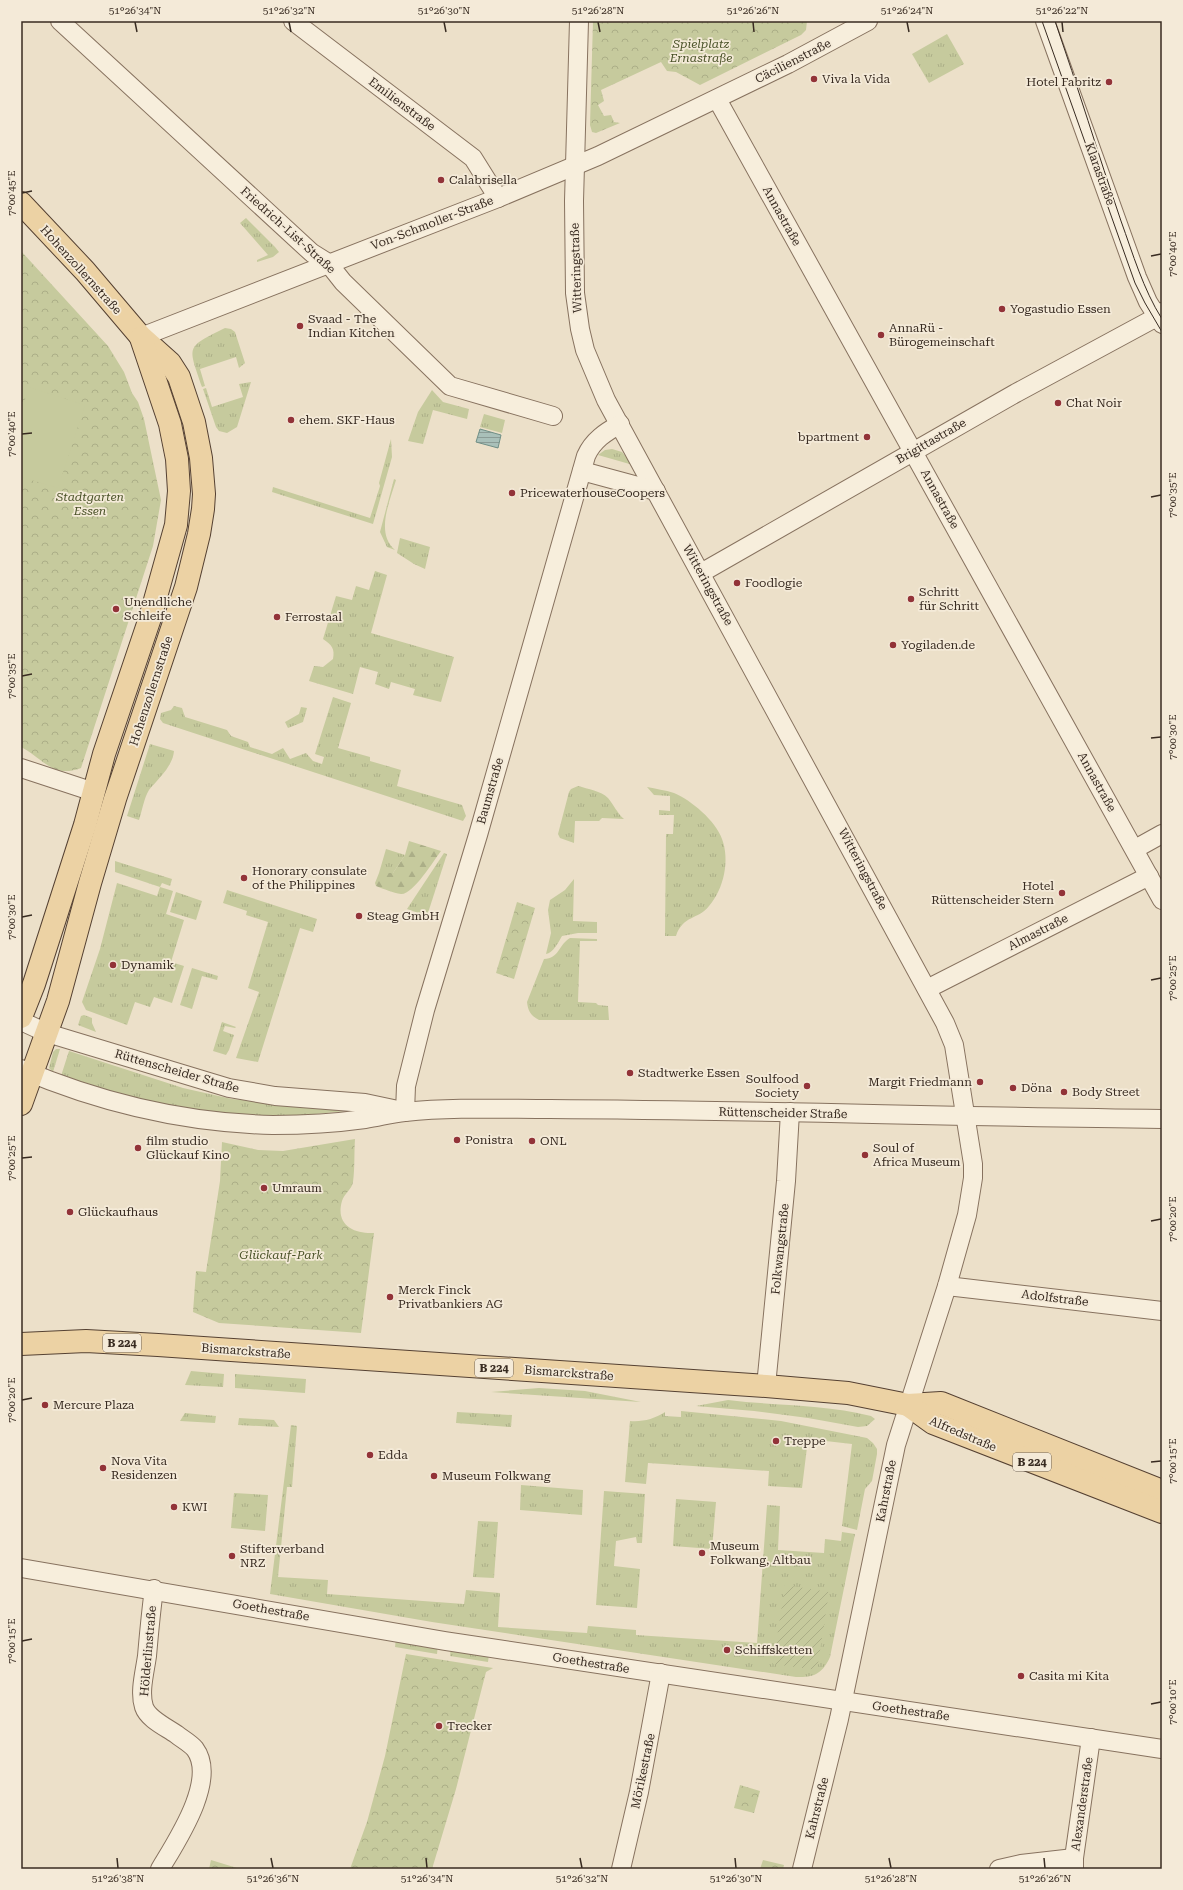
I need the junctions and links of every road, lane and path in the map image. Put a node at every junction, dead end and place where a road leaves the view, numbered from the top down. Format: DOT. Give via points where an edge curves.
graph roads {
  1 [pos="60,21"];
  2 [pos="293,21"];
  3 [pos="579,21"];
  4 [pos="1045,21"];
  5 [pos="865,22"];
  6 [pos="717,99"];
  7 [pos="576,165"];
  8 [pos="498,198"];
  9 [pos="21,203"];
  10 [pos="328,263"];
  11 [pos="1160,317"];
  12 [pos="141,337"];
  13 [pos="553,416"];
  14 [pos="620,424"];
  15 [pos="913,452"];
  16 [pos="582,471"];
  17 [pos="656,491"];
  18 [pos="701,573"];
  19 [pos="21,768"];
  20 [pos="94,792"];
  21 [pos="1162,834"];
  22 [pos="1135,849"];
  23 [pos="1149,876"];
  24 [pos="1162,900"];
  25 [pos="927,989"];
  26 [pos="29,1028"];
  27 [pos="27,1071"];
  28 [pos="21,1104"];
  29 [pos="405,1112"];
  30 [pos="790,1112"];
  31 [pos="966,1117"];
  32 [pos="1162,1119"];
  33 [pos="947,1286"];
  34 [pos="1162,1311"];
  35 [pos="21,1329"];
  36 [pos="86,1341"];
  37 [pos="21,1344"];
  38 [pos="766,1386"];
  39 [pos="908,1405"];
  40 [pos="1162,1491"];
  41 [pos="1162,1512"];
  42 [pos="21,1568"];
  43 [pos="154,1589"];
  44 [pos="661,1673"];
  45 [pos="842,1701"];
  46 [pos="1091,1738"];
  47 [pos="1162,1749"];
  48 [pos="1074,1863"];
  49 [pos="160,1869"];
  50 [pos="621,1869"];
  51 [pos="802,1869"];
  52 [pos="999,1869"];
  1 -- 10 [label="street, Friedrich-List-Straße" via="306,248"];
  2 -- 8 [label="street, Emilienstraße" via="473,158"];
  3 -- 7 [label="street, Witteringstraße"];
  4 -- 11 [label="street, Klarastraße" via="1137,277"];
  5 -- 6 [label="street, Cäcilienstraße"];
  6 -- 7 [label="street, Von-Schmoller-Straße"];
  6 -- 15 [label="street, Annastraße"];
  7 -- 8 [label="street, Von-Schmoller-Straße"];
  7 -- 14 [label="street, Witteringstraße" via="574,262 580,329 591,367"];
  8 -- 10 [label="street, Von-Schmoller-Straße"];
  9 -- 12 [label="main road, Hohenzollernstraße"];
  10 -- 12 [label="street, Von-Schmoller-Straße"];
  10 -- 13 [label="street, Friedrich-List-Straße" via="343,282 450,386"];
  11 -- 15 [label="street, Brigittastraße" via="1016,393"];
  12 -- 20 [label="main road, Hohenzollernstraße" via="170,424 177,459 179,491 176,526 152,611 104,754"];
  12 -- 26 [label="main road, Hohenzollernstraße" via="170,363 184,390 199,445 203,509 186,586 113,806 58,1001"];
  14 -- 16 [label="street, Baumstraße" via="604,433 592,445"];
  14 -- 17 [label="street, Witteringstraße"];
  15 -- 18 [label="street, Brigittastraße"];
  15 -- 22 [label="street, Annastraße"];
  16 -- 17 [label="street"];
  16 -- 29 [label="street, Baumstraße" via="424,1016 406,1086"];
  17 -- 18 [label="street, Witteringstraße"];
  18 -- 25 [label="street, Witteringstraße"];
  19 -- 20 [label="street"];
  20 -- 26 [label="main road, Hohenzollernstraße" via="34,984"];
  21 -- 22 [label="street"];
  22 -- 23 [label="street, Annastraße"];
  23 -- 24 [label="street, Annastraße"];
  23 -- 25 [label="street, Almastraße"];
  25 -- 31 [label="street, Witteringstraße" via="954,1045"];
  26 -- 27 [label="main road"];
  26 -- 29 [label="street, Rüttenscheider Straße" via="229,1088 275,1096 365,1103"];
  27 -- 28 [label="main road"];
  27 -- 29 [label="street, Rüttenscheider Straße" via="110,1101 153,1112 213,1122 275,1125 359,1120"];
  29 -- 30 [label="street, Rüttenscheider Straße" via="548,1109"];
  30 -- 31 [label="street, Rüttenscheider Straße"];
  30 -- 38 [label="street, Folkwangstraße" via="786,1181"];
  31 -- 32 [label="street, Rüttenscheider Straße"];
  31 -- 33 [label="street, Kahrstraße" via="973,1178 967,1215"];
  33 -- 34 [label="street, Adolfstraße"];
  33 -- 39 [label="street, Kahrstraße"];
  35 -- 36 [label="main road, Bismarckstraße / B 224"];
  36 -- 37 [label="main road, Bismarckstraße / B 224"];
  36 -- 38 [label="main road, Bismarckstraße / B 224"];
  38 -- 39 [label="main road, Bismarckstraße / B 224" via="848,1393"];
  39 -- 40 [label="main road, Alfredstraße / B 224" via="941,1403"];
  39 -- 41 [label="main road, Alfredstraße / B 224" via="933,1423"];
  39 -- 45 [label="street, Kahrstraße" via="895,1449"];
  42 -- 43 [label="street, Goethestraße"];
  43 -- 44 [label="street, Goethestraße" via="445,1641"];
  43 -- 49 [label="street, Hölderlinstraße" via="143,1689 144,1708 153,1719 193,1748 198,1755 201,1770 195,1802"];
  44 -- 45 [label="street, Goethestraße"];
  44 -- 50 [label="street, Mörikestraße"];
  45 -- 46 [label="street, Goethestraße"];
  45 -- 51 [label="street, Kahrstraße"];
  46 -- 47 [label="street, Goethestraße"];
  46 -- 48 [label="street, Alexanderstraße"];
  48 -- 52 [label="street" via="1021,1864"];
}
